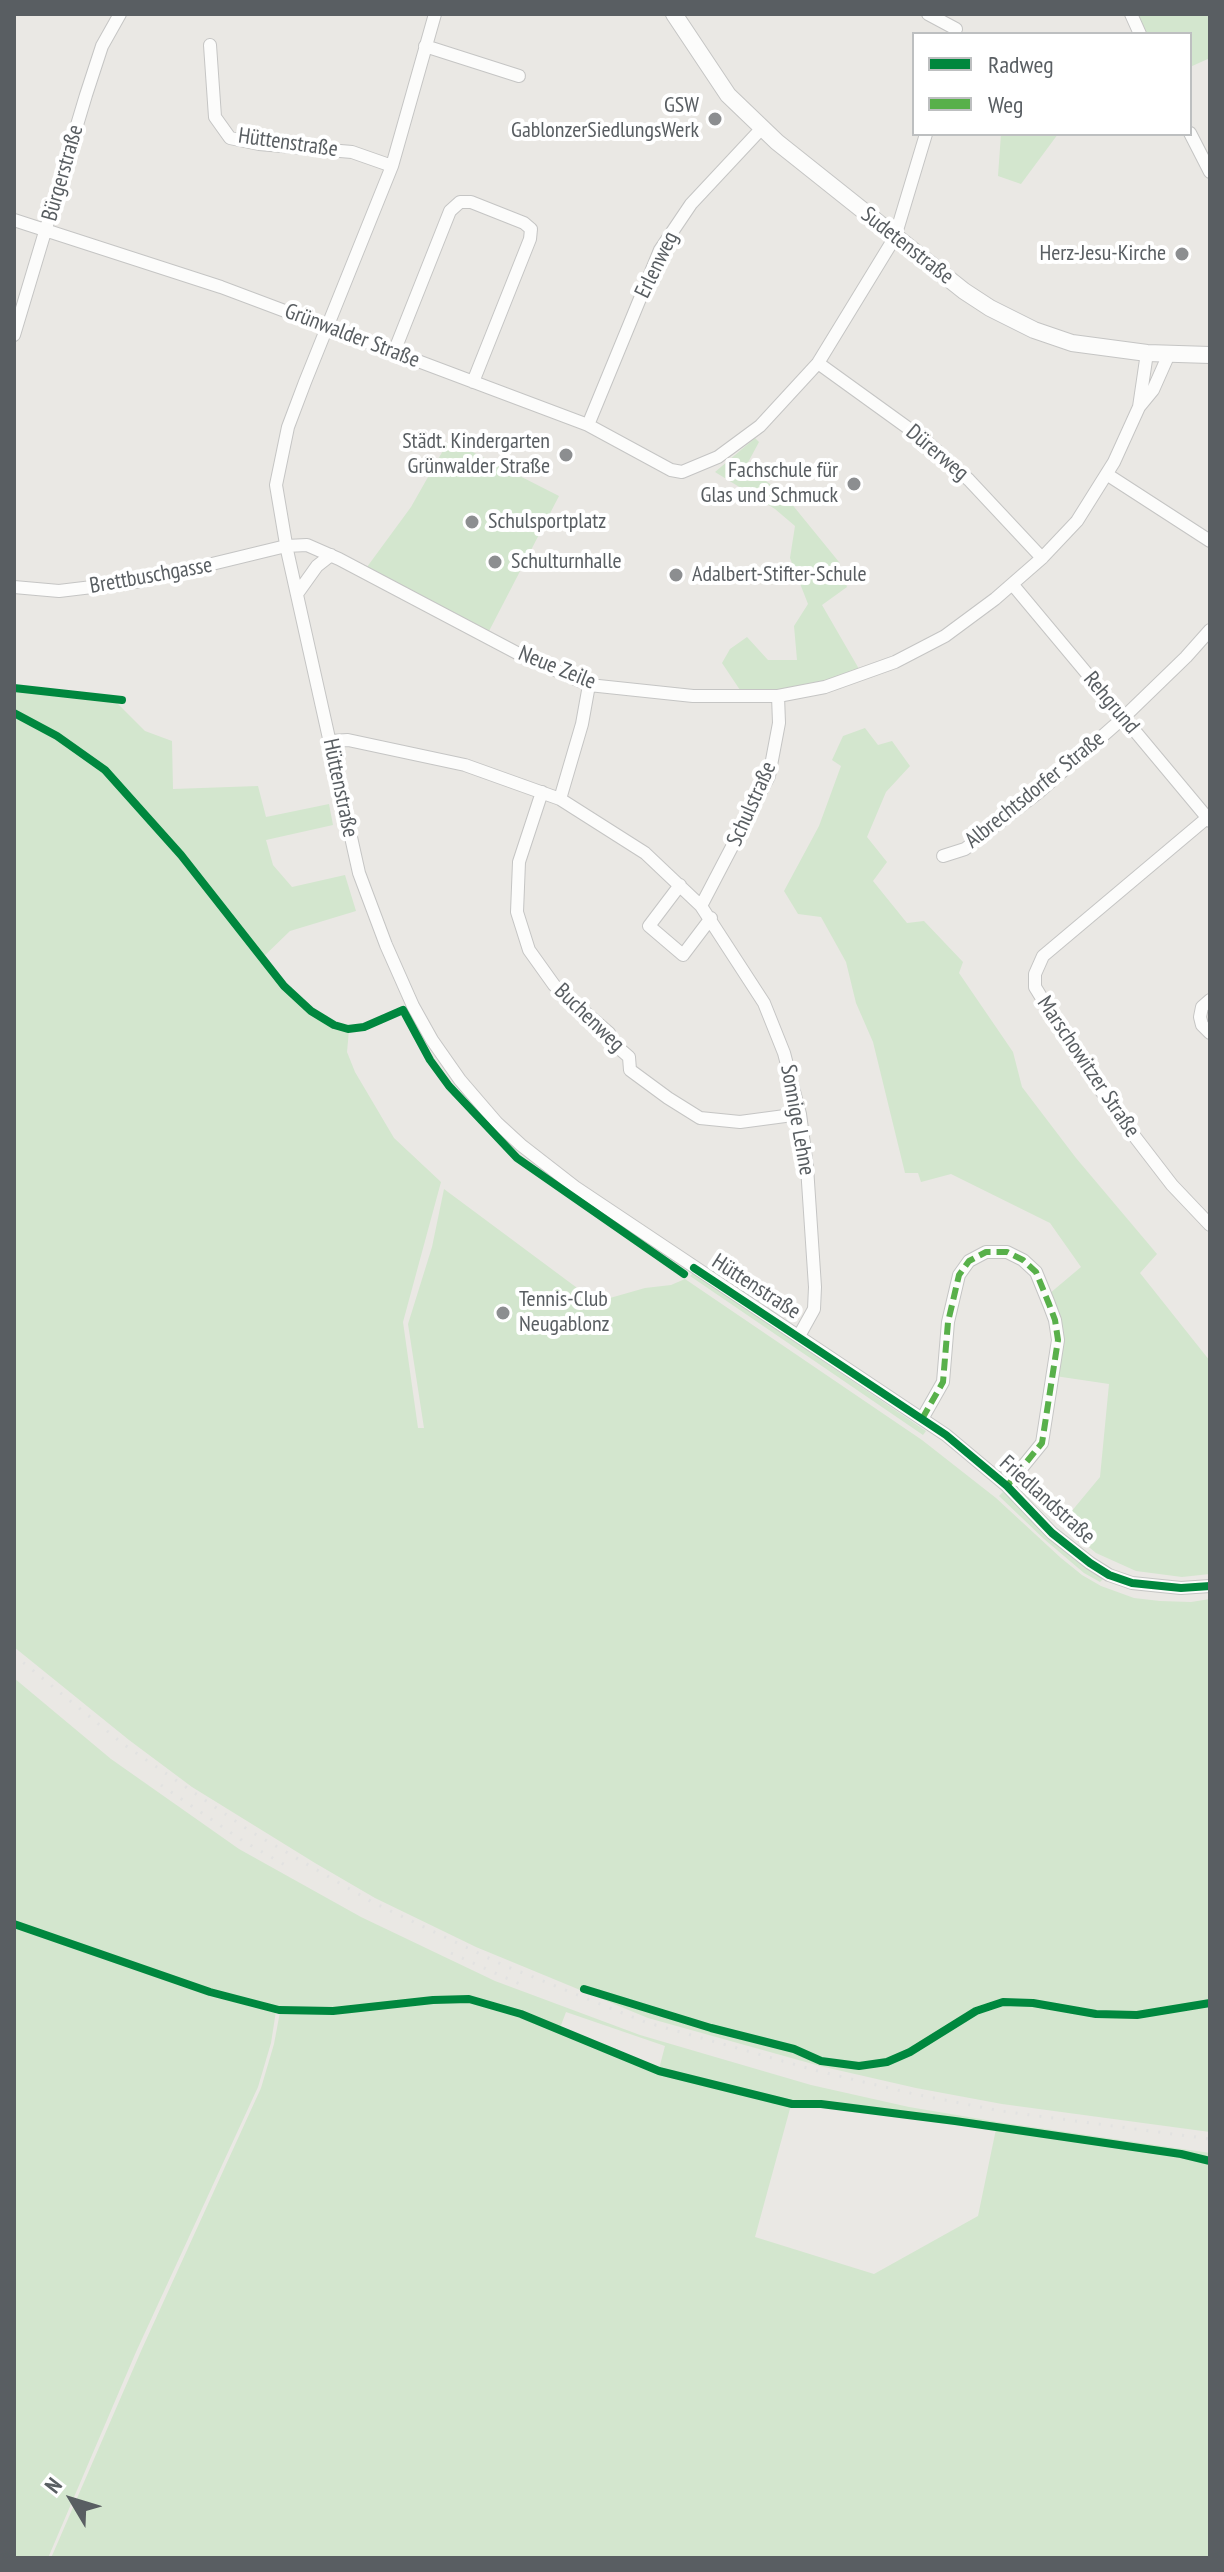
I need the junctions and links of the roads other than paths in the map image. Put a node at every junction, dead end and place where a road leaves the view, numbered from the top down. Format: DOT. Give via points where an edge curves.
graph roads {
  1 [pos="120,14"];
  2 [pos="435,14"];
  3 [pos="674,14"];
  4 [pos="928,14"];
  5 [pos="962,14"];
  6 [pos="955,32"];
  7 [pos="210,45"];
  8 [pos="425,46"];
  9 [pos="519,76"];
  10 [pos="762,128"];
  11 [pos="925,136"];
  12 [pos="1192,136"];
  13 [pos="392,166"];
  14 [pos="1210,172"];
  15 [pos="14,220"];
  16 [pos="47,229"];
  17 [pos="895,237"];
  18 [pos="328,327"];
  19 [pos="14,335"];
  20 [pos="394,352"];
  21 [pos="1147,353"];
  22 [pos="1169,354"];
  23 [pos="1210,355"];
  24 [pos="818,363"];
  25 [pos="473,382"];
  26 [pos="1139,407"];
  27 [pos="588,425"];
  28 [pos="1108,475"];
  29 [pos="1210,541"];
  30 [pos="286,546"];
  31 [pos="331,555"];
  32 [pos="1042,558"];
  33 [pos="1013,585"];
  34 [pos="14,587"];
  35 [pos="297,594"];
  36 [pos="1210,630"];
  37 [pos="589,685"];
  38 [pos="778,696"];
  39 [pos="1123,718"];
  40 [pos="330,741"];
  41 [pos="542,792"];
  42 [pos="560,799"];
  43 [pos="1209,819"];
  44 [pos="943,856"];
  45 [pos="680,885"];
  46 [pos="701,906"];
  47 [pos="711,918"];
  48 [pos="1210,1000"];
  49 [pos="1210,1033"];
  50 [pos="800,1114"];
  51 [pos="1210,1225"];
  52 [pos="799,1336"];
  53 [pos="922,1419"];
  54 [pos="1007,1486"];
  55 [pos="1210,1586"];
  1 -- 16 [label="street, Bürgerstraße" via="102,46"];
  2 -- 8 [label="street, Hüttenstraße"];
  3 -- 10 [label="street, Sudetenstraße" via="728,95"];
  4 -- 6 [label="street"];
  5 -- 6 [label="street"];
  7 -- 13 [label="street, Hüttenstraße" via="215,117 230,138 352,152"];
  8 -- 9 [label="street"];
  8 -- 13 [label="street, Hüttenstraße"];
  10 -- 17 [label="street, Sudetenstraße"];
  10 -- 27 [label="street, Erlenweg" via="691,204 660,250"];
  11 -- 17 [label="street"];
  12 -- 14 [label="street"];
  13 -- 18 [label="street, Hüttenstraße"];
  15 -- 16 [label="street, Grünwalder Straße"];
  16 -- 18 [label="street, Grünwalder Straße"];
  16 -- 19 [label="street, Bürgerstraße"];
  17 -- 21 [label="street, Sudetenstraße" via="964,291 1034,330 1072,343"];
  17 -- 24 [label="street"];
  18 -- 20 [label="street, Grünwalder Straße"];
  18 -- 30 [label="street, Hüttenstraße" via="288,427 280,464 276,485"];
  20 -- 25 [label="street, Grünwalder Straße"];
  20 -- 25 [label="street" via="450,211 460,202 471,202 531,229"];
  21 -- 22 [label="street, Sudetenstraße"];
  21 -- 26 [label="street, Neue Zeile"];
  22 -- 23 [label="street, Sudetenstraße"];
  22 -- 26 [label="street, Neue Zeile"];
  24 -- 27 [label="street, Grünwalder Straße" via="760,426 718,457 682,472"];
  24 -- 32 [label="street, Dürerweg" via="926,441"];
  25 -- 27 [label="street, Grünwalder Straße"];
  26 -- 28 [label="street, Neue Zeile"];
  28 -- 29 [label="street"];
  28 -- 32 [label="street, Neue Zeile" via="1077,521"];
  30 -- 31 [label="street, Neue Zeile" via="307,545"];
  30 -- 34 [label="street, Brettbuschgasse" via="142,581 59,591"];
  30 -- 35 [label="street, Hüttenstraße"];
  31 -- 35 [label="street"];
  31 -- 37 [label="street, Neue Zeile"];
  32 -- 33 [label="street, Neue Zeile"];
  33 -- 38 [label="street, Neue Zeile" via="945,636 895,662 825,687"];
  33 -- 39 [label="street, Rehgrund"];
  35 -- 40 [label="street, Hüttenstraße"];
  36 -- 39 [label="street, Albrechtsdorfer Straße"];
  37 -- 38 [label="street, Neue Zeile" via="693,696"];
  37 -- 42 [label="street"];
  38 -- 46 [label="street, Schulstraße" via="779,723 769,776"];
  39 -- 43 [label="street, Rehgrund"];
  39 -- 44 [label="street, Albrechtsdorfer Straße" via="996,827 965,849"];
  40 -- 41 [label="street, Sonnige Lehne" via="348,740 465,765"];
  40 -- 52 [label="street, Hüttenstraße" via="359,873 379,928 413,1006 460,1080 497,1123 551,1170"];
  41 -- 42 [label="street, Sonnige Lehne"];
  41 -- 50 [label="street, Buchenweg" via="519,862 517,912 529,950 554,985 609,1033 629,1057 630,1070 700,1118 740,1122"];
  42 -- 45 [label="street, Sonnige Lehne" via="645,853"];
  43 -- 51 [label="street, Marschowitzer Straße" via="1043,956 1035,987 1122,1120"];
  45 -- 46 [label="street, Sonnige Lehne"];
  45 -- 47 [label="street" via="649,926 683,955"];
  46 -- 47 [label="street, Sonnige Lehne"];
  47 -- 50 [label="street, Sonnige Lehne" via="764,1003"];
  48 -- 49 [label="street" via="1200,1017"];
  50 -- 52 [label="street, Sonnige Lehne" via="815,1287 814,1309"];
  52 -- 53 [label="street, Friedlandstraße"];
  53 -- 54 [label="street, Friedlandstraße"];
  53 -- 54 [label="street" via="943,1382 959,1275 969,1261 986,1252 1007,1252 1023,1260 1036,1272 1058,1340 1042,1443"];
  54 -- 55 [label="street, Friedlandstraße" via="1070,1548 1109,1575 1157,1586"];
}
